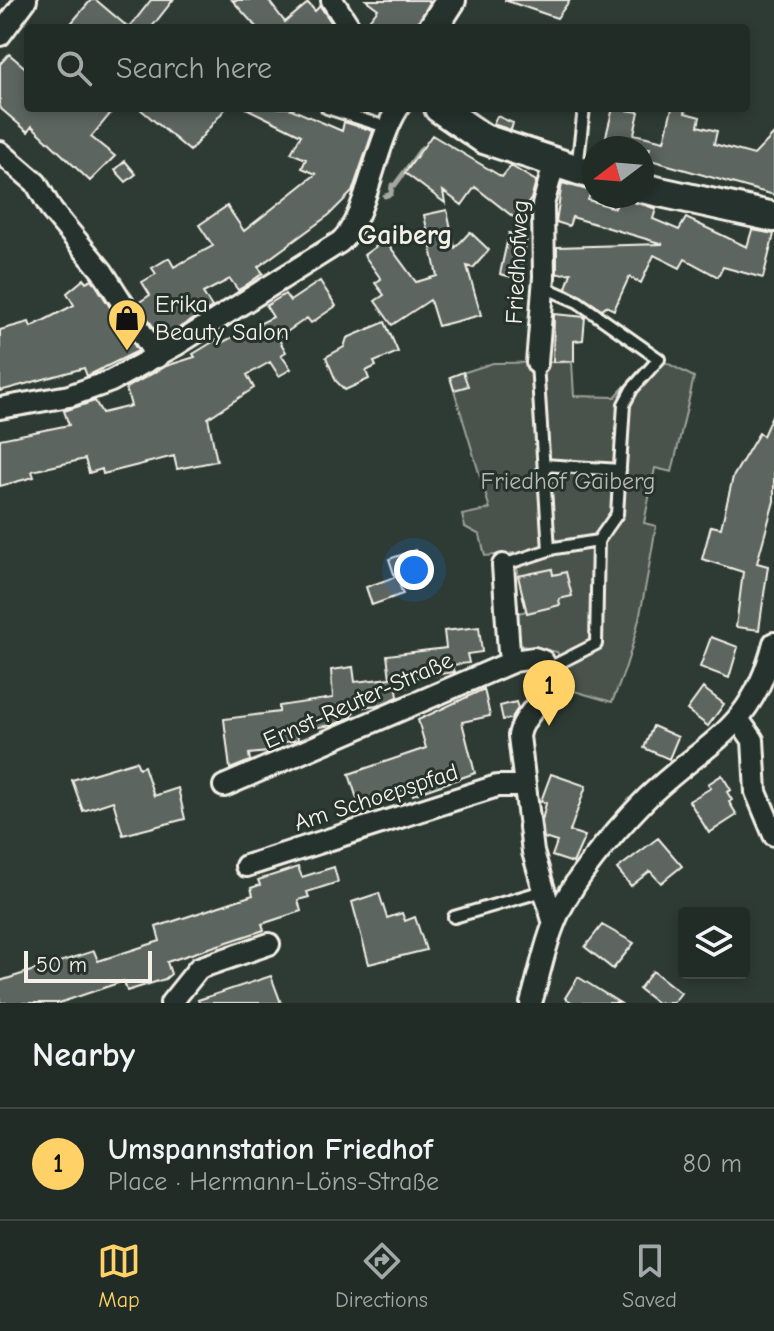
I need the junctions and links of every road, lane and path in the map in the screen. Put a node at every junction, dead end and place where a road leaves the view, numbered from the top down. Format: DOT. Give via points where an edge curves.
graph roads {
  1 [pos="26,0"];
  2 [pos="332,0"];
  3 [pos="451,0"];
  4 [pos="347,24"];
  5 [pos="436,24"];
  6 [pos="0,35"];
  7 [pos="339,112"];
  8 [pos="395,112"];
  9 [pos="445,112"];
  10 [pos="583,112"];
  11 [pos="386,127"];
  12 [pos="0,152"];
  13 [pos="575,170"];
  14 [pos="654,191"];
  15 [pos="774,217"];
  16 [pos="544,287"];
  17 [pos="157,357"];
  18 [pos="537,363"];
  19 [pos="0,408"];
  20 [pos="544,465"];
  21 [pos="620,470"];
  22 [pos="598,541"];
  23 [pos="549,550"];
  24 [pos="503,565"];
  25 [pos="774,643"];
  26 [pos="514,661"];
  27 [pos="549,668"];
  28 [pos="738,719"];
  29 [pos="224,786"];
  30 [pos="523,786"];
  31 [pos="774,835"];
  32 [pos="246,866"];
  33 [pos="543,891"];
  34 [pos="454,917"];
  35 [pos="554,924"];
  36 [pos="269,944"];
  37 [pos="171,1003"];
  38 [pos="531,1003"];
  1 -- 6 [label="street"];
  2 -- 4 [label="street"];
  3 -- 5 [label="main road"];
  7 -- 11 [label="lane"];
  8 -- 11 [label="street"];
  9 -- 13 [label="main road" via="484,139"];
  10 -- 13 [label="lane"];
  11 -- 17 [label="street" via="355,225 344,238"];
  12 -- 17 [label="street" via="36,183"];
  13 -- 16 [label="street, Friedhofweg" via="542,211"];
  14 -- 15 [label="main road"];
  16 -- 18 [label="street, Friedhofweg"];
  16 -- 21 [label="lane" via="578,302 659,359 625,401"];
  17 -- 19 [label="street" via="85,392"];
  18 -- 20 [label="lane"];
  20 -- 21 [label="lane"];
  20 -- 23 [label="lane"];
  21 -- 22 [label="lane" via="615,521"];
  22 -- 23 [label="lane"];
  22 -- 27 [label="lane" via="596,644"];
  23 -- 24 [label="lane"];
  24 -- 26 [label="street" via="507,641"];
  25 -- 28 [label="street" via="761,684"];
  26 -- 27 [label="street" via="534,658"];
  26 -- 29 [label="street, Ernst-Reuter-Straße"];
  27 -- 30 [label="street" via="546,694 521,729"];
  28 -- 31 [label="street" via="753,740 756,792"];
  28 -- 35 [label="street" via="637,809 575,884"];
  30 -- 32 [label="street, Am Schoepspfad" via="497,786"];
  30 -- 33 [label="street"];
  33 -- 34 [label="lane"];
  33 -- 35 [label="street"];
  35 -- 38 [label="street"];
  36 -- 37 [label="street" via="199,968"];
}
